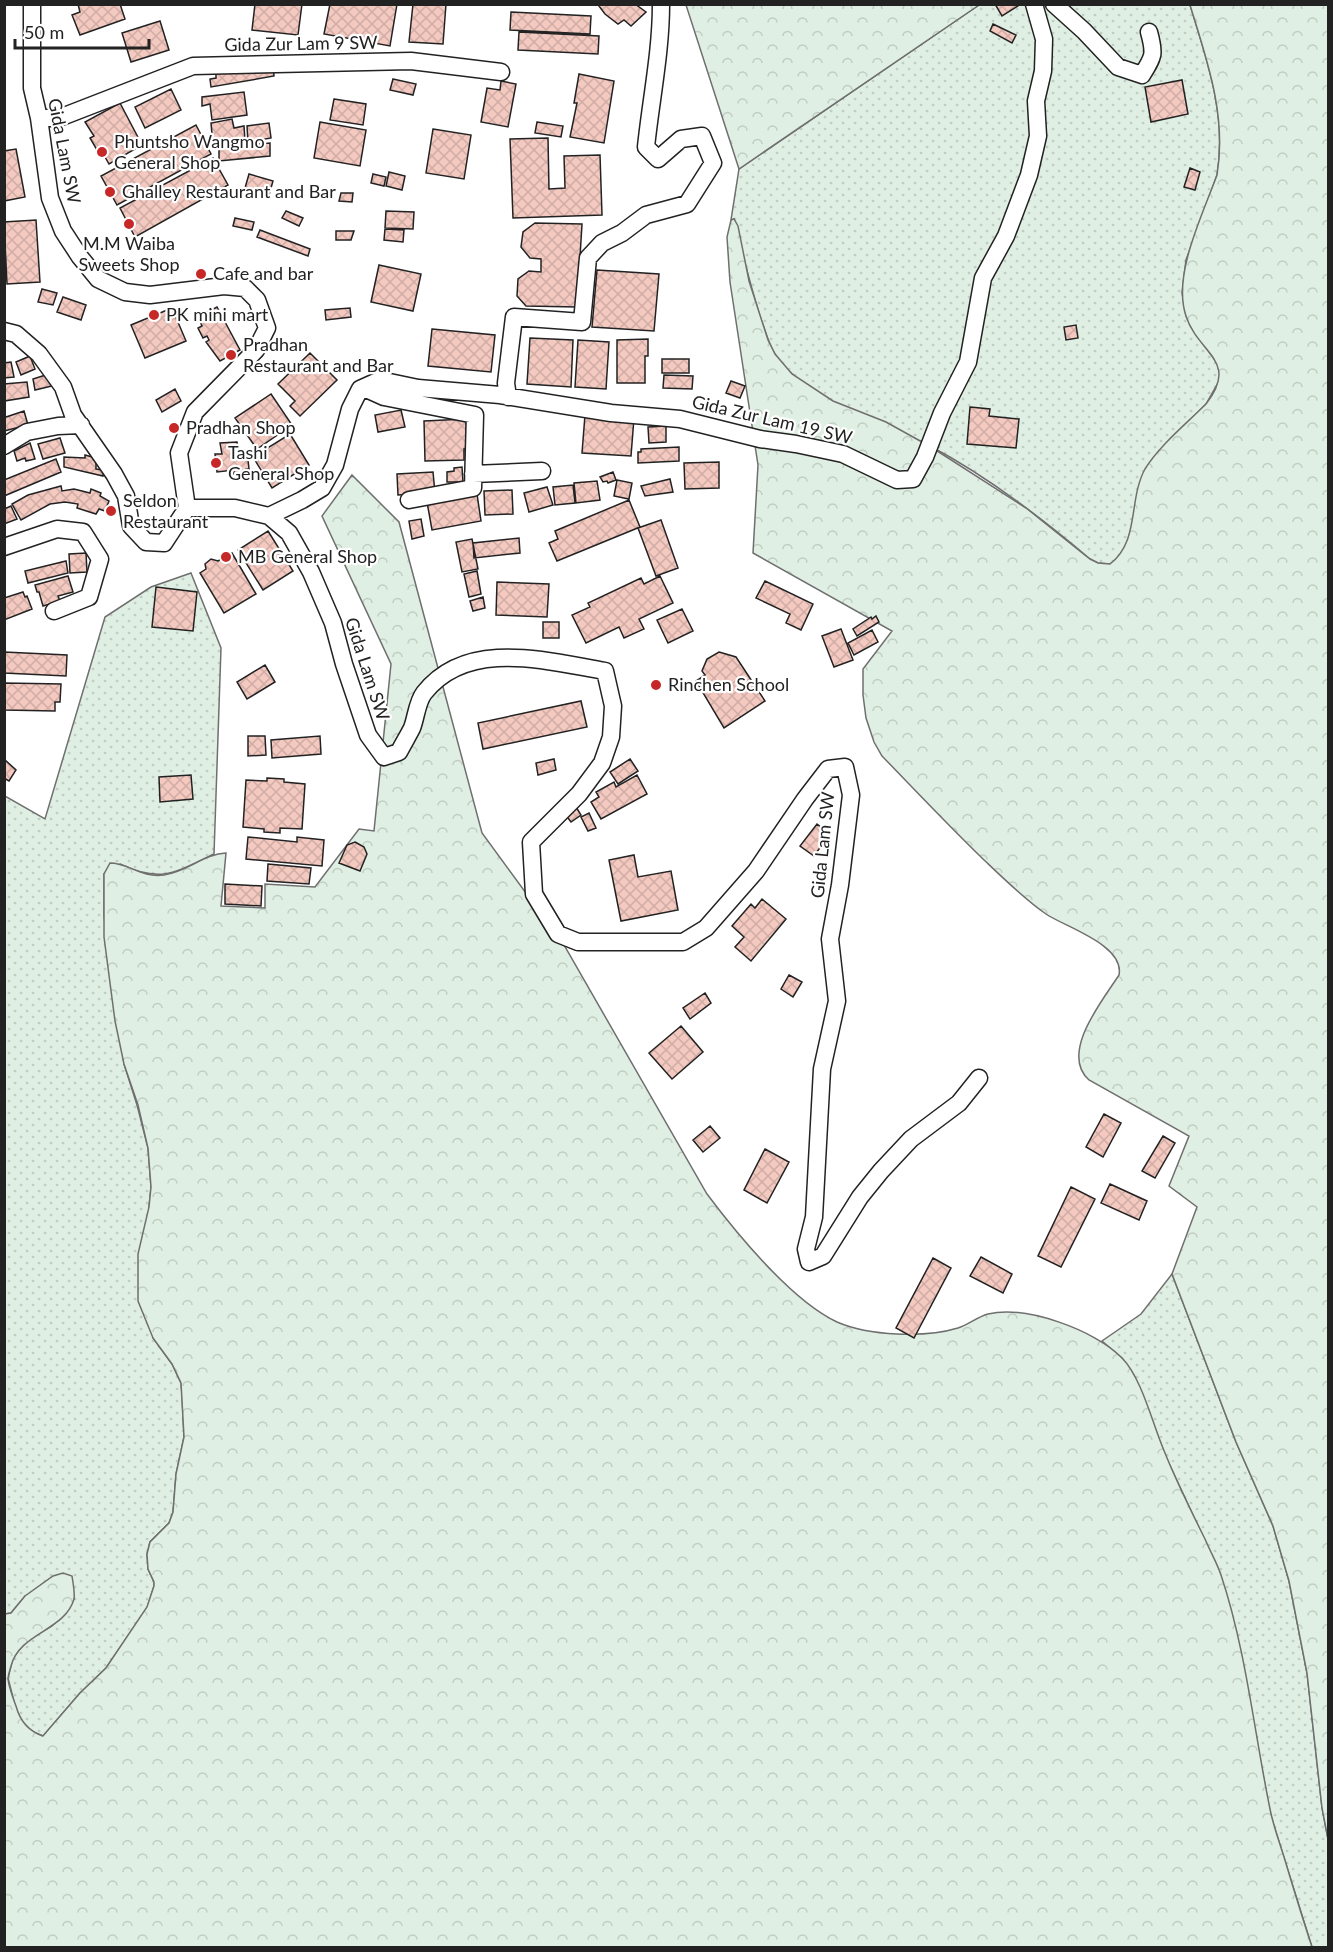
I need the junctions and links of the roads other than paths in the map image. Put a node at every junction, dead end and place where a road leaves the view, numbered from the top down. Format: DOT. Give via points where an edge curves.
graph roads {
  1 [pos="32,4"];
  2 [pos="661,4"];
  3 [pos="1034,4"];
  4 [pos="1054,4"];
  5 [pos="1149,32"];
  6 [pos="501,72"];
  7 [pos="39,118"];
  8 [pos="4,331"];
  9 [pos="364,388"];
  10 [pos="508,397"];
  11 [pos="81,425"];
  12 [pos="4,446"];
  13 [pos="542,471"];
  14 [pos="473,474"];
  15 [pos="409,500"];
  16 [pos="188,508"];
  17 [pos="269,516"];
  18 [pos="4,547"];
  19 [pos="54,611"];
  20 [pos="979,1078"];
  1 -- 7 [label="street, Gida Lam SW" via="32,88"];
  2 -- 10 [label="street" via="661,41 646,147 658,159 681,139 702,136 713,163 687,204 646,215 602,243 588,258 582,322 514,317 506,383"];
  3 -- 10 [label="street, Gida Zur Lam 19 SW" via="1044,39 1036,101 1038,136 1029,175 1006,236 983,278 968,362 913,479 897,480 843,454 680,419"];
  4 -- 5 [label="street" via="1118,68 1142,75 1153,58"];
  6 -- 7 [label="street, Gida Zur Lam 9 SW" via="411,61 193,66 59,118"];
  7 -- 16 [label="street, Gida Lam SW" via="50,198 63,231 98,279 125,292 150,295 224,286 245,288 257,300 267,328 256,350 195,412 179,453"];
  8 -- 11 [label="street" via="16,334 39,354 63,387"];
  9 -- 10 [label="street, Gida Zur Lam 19 SW" via="380,380"];
  9 -- 14 [label="street" via="384,397 475,415"];
  9 -- 17 [label="street" via="350,409 335,465 322,488"];
  11 -- 12 [label="street" via="27,432"];
  11 -- 16 [label="street" via="114,474 126,496 131,526 146,543 164,543"];
  13 -- 14 [label="street"];
  14 -- 15 [label="street" via="473,488"];
  16 -- 17 [label="street, Gida Lam SW" via="235,508"];
  17 -- 20 [label="street, Gida Lam SW" via="289,533 311,572 333,622 368,735 384,757 399,752 423,694 453,668 471,660 524,657 605,671 613,705 610,737 602,763 579,794 531,842 534,894 558,934 578,942 683,942 706,928 756,871 828,769 845,767 851,795 830,939 837,1001 822,1069 814,1217 806,1250 809,1262 823,1256 860,1197 888,1163 911,1139 959,1104"];
  18 -- 19 [label="street" via="57,529 83,532 100,559 89,597"];
}
